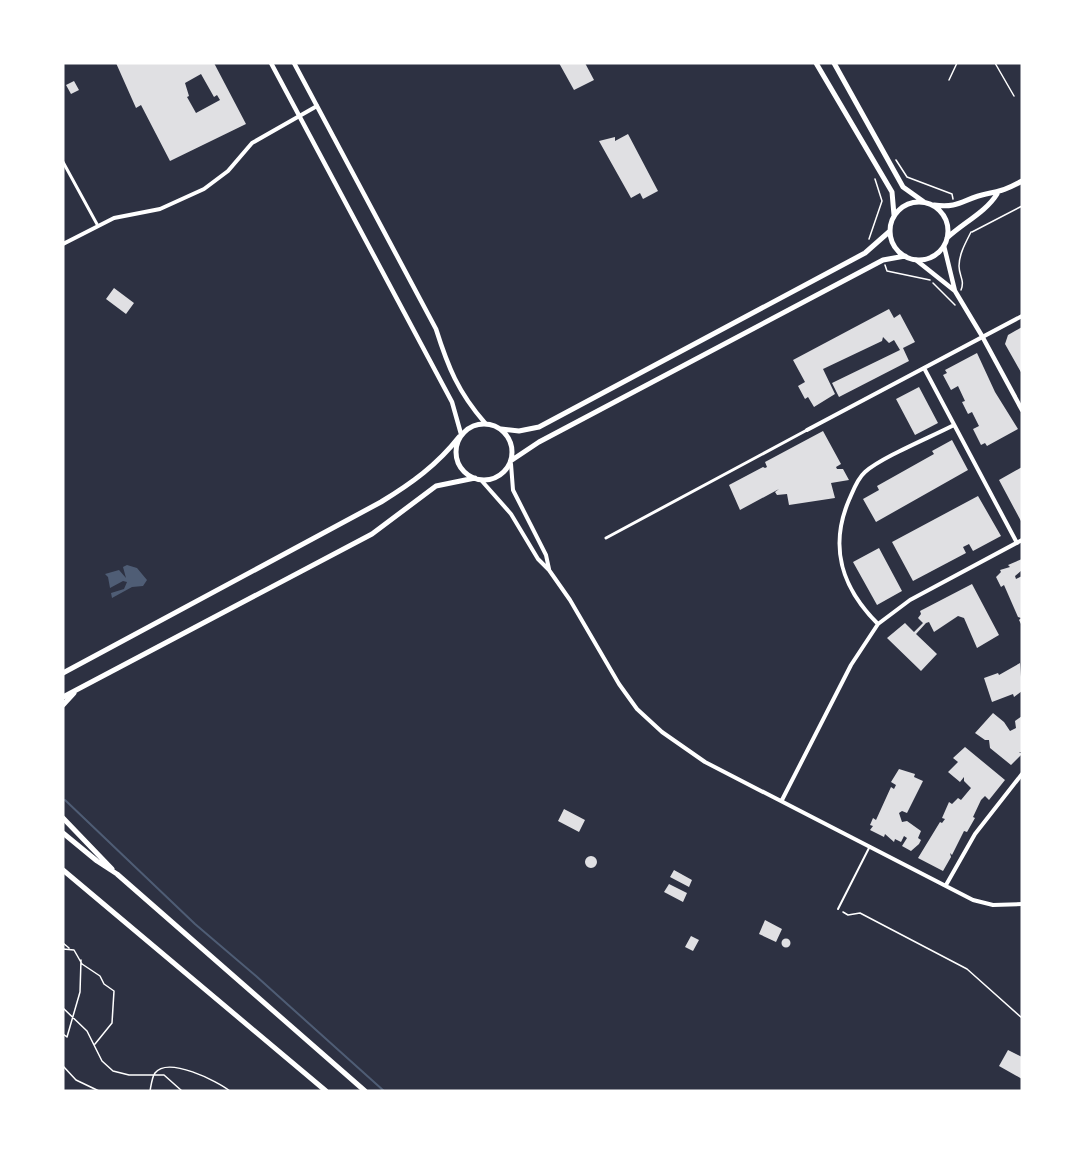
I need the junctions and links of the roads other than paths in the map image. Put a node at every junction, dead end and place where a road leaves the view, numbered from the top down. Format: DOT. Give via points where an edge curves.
graph roads {
  1 [pos="271,63"];
  2 [pos="294,63"];
  3 [pos="816,63"];
  4 [pos="834,63"];
  5 [pos="317,106"];
  6 [pos="299,115"];
  7 [pos="63,162"];
  8 [pos="1022,181"];
  9 [pos="997,194"];
  10 [pos="925,203"];
  11 [pos="932,205"];
  12 [pos="894,217"];
  13 [pos="98,226"];
  14 [pos="890,231"];
  15 [pos="947,238"];
  16 [pos="63,244"];
  17 [pos="944,246"];
  18 [pos="905,256"];
  19 [pos="916,260"];
  20 [pos="955,291"];
  21 [pos="1022,316"];
  22 [pos="982,336"];
  23 [pos="924,368"];
  24 [pos="1022,410"];
  25 [pos="485,423"];
  26 [pos="954,425"];
  27 [pos="501,429"];
  28 [pos="807,430"];
  29 [pos="460,435"];
  30 [pos="511,462"];
  31 [pos="478,479"];
  32 [pos="606,538"];
  33 [pos="1020,542"];
  34 [pos="549,570"];
  35 [pos="878,624"];
  36 [pos="63,673"];
  37 [pos="77,690"];
  38 [pos="63,697"];
  39 [pos="63,705"];
  40 [pos="1022,774"];
  41 [pos="782,800"];
  42 [pos="63,818"];
  43 [pos="63,833"];
  44 [pos="870,846"];
  45 [pos="63,870"];
  46 [pos="117,874"];
  47 [pos="946,885"];
  48 [pos="1022,904"];
  49 [pos="838,909"];
  50 [pos="326,1091"];
  51 [pos="365,1091"];
  1 -- 6 [label="street"];
  2 -- 5 [label="street"];
  3 -- 12 [label="main road" via="892,192"];
  4 -- 10 [label="main road" via="903,187"];
  5 -- 6 [label="street"];
  5 -- 25 [label="street" via="436,329 459,389"];
  6 -- 13 [label="street" via="252,143 228,171 204,189 160,209 124,214"];
  6 -- 29 [label="street" via="452,402"];
  7 -- 13 [label="street"];
  8 -- 9 [label="main road"];
  9 -- 11 [label="main road" via="985,194 955,206"];
  9 -- 15 [label="main road" via="991,205 963,222"];
  10 -- 11 [label="main road"];
  10 -- 12 [label="main road" via="907,205"];
  11 -- 15 [label="main road" via="945,218"];
  12 -- 14 [label="main road"];
  13 -- 16 [label="street"];
  14 -- 18 [label="main road" via="893,244"];
  14 -- 27 [label="main road" via="865,253 550,421 526,430"];
  15 -- 17 [label="main road"];
  17 -- 19 [label="main road" via="934,255"];
  17 -- 20 [label="street"];
  18 -- 19 [label="main road"];
  18 -- 30 [label="main road" via="883,260 548,437"];
  19 -- 20 [label="street"];
  20 -- 22 [label="street"];
  21 -- 22 [label="street"];
  22 -- 23 [label="street"];
  22 -- 24 [label="street"];
  23 -- 26 [label="street"];
  23 -- 28 [label="street"];
  25 -- 27 [label="main road"];
  25 -- 29 [label="main road" via="470,426"];
  26 -- 33 [label="street"];
  26 -- 35 [label="street" via="866,472 848,504 840,536 842,566 857,602"];
  27 -- 30 [label="main road" via="509,445"];
  28 -- 32 [label="street"];
  29 -- 31 [label="main road" via="456,454 460,464"];
  29 -- 36 [label="main road" via="428,471 381,502"];
  30 -- 31 [label="main road" via="497,477"];
  30 -- 34 [label="street" via="513,490 546,555"];
  31 -- 34 [label="street" via="511,514 538,560"];
  31 -- 37 [label="main road" via="436,486 372,534"];
  33 -- 35 [label="street" via="910,600"];
  34 -- 41 [label="street" via="607,668 637,709 705,762"];
  35 -- 41 [label="street" via="851,665"];
  37 -- 38 [label="main road"];
  37 -- 39 [label="main road"];
  40 -- 47 [label="street" via="975,834"];
  41 -- 44 [label="street"];
  42 -- 46 [label="main road"];
  43 -- 46 [label="main road"];
  44 -- 47 [label="street"];
  44 -- 49 [label="lane"];
  45 -- 50 [label="main road"];
  46 -- 51 [label="main road"];
  47 -- 48 [label="street" via="973,900 993,905"];
}
